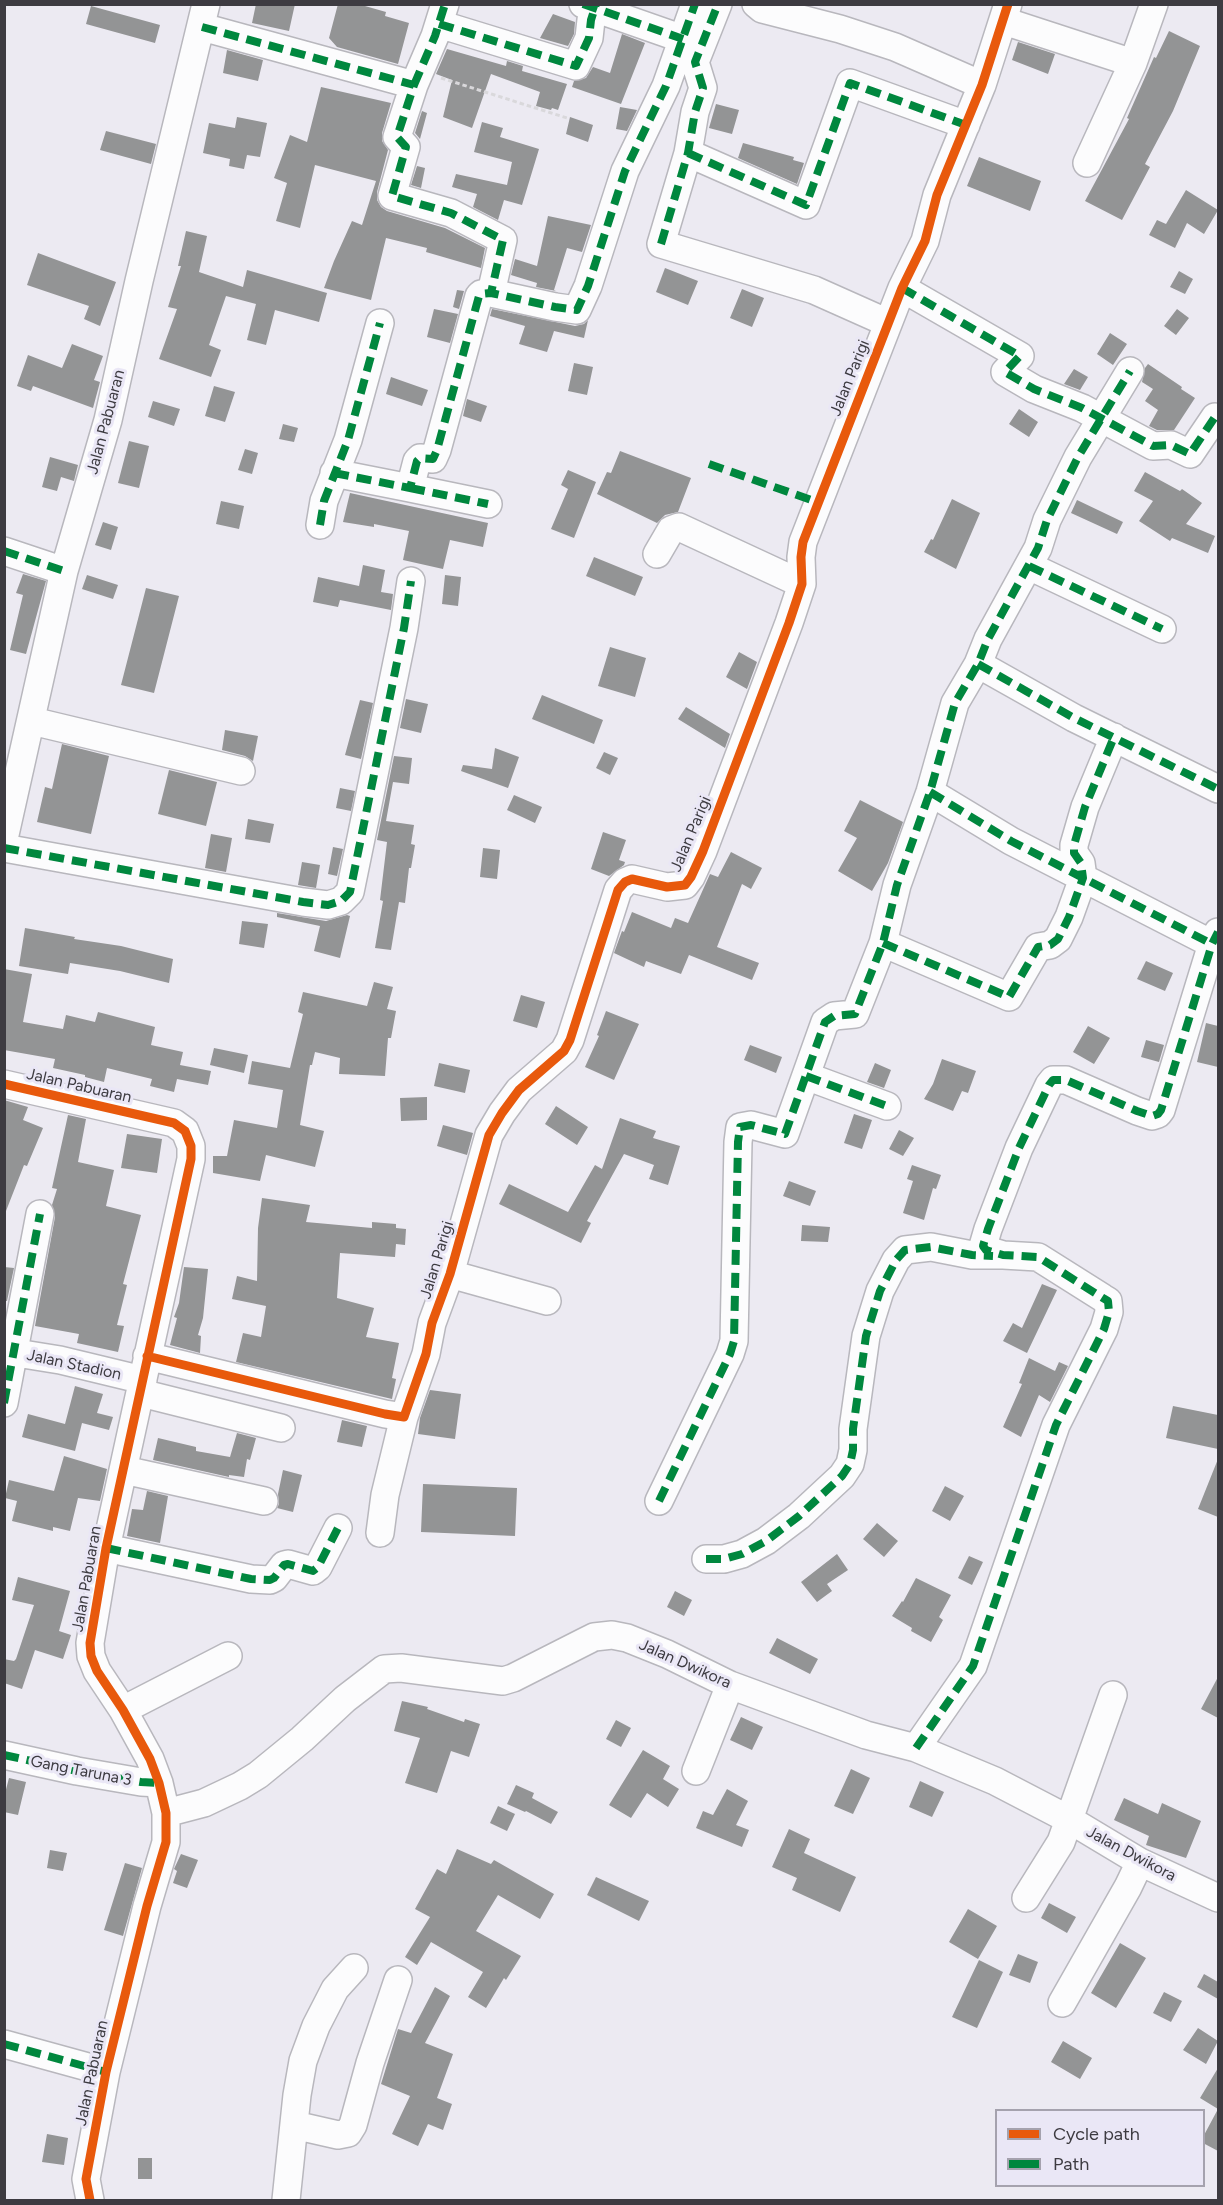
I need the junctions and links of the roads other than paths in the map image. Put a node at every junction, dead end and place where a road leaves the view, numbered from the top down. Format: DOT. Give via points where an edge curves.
graph roads {
  1 [pos="695,4"];
  2 [pos="718,4"];
  3 [pos="756,4"];
  4 [pos="1154,4"];
  5 [pos="591,6"];
  6 [pos="1006,13"];
  7 [pos="442,14"];
  8 [pos="204,16"];
  9 [pos="683,39"];
  10 [pos="1133,63"];
  11 [pos="417,78"];
  12 [pos="982,84"];
  13 [pos="966,125"];
  14 [pos="688,153"];
  15 [pos="1087,163"];
  16 [pos="902,288"];
  17 [pos="491,293"];
  18 [pos="380,323"];
  19 [pos="888,323"];
  20 [pos="1131,371"];
  21 [pos="1100,418"];
  22 [pos="1218,419"];
  23 [pos="334,473"];
  24 [pos="410,488"];
  25 [pos="488,504"];
  26 [pos="320,525"];
  27 [pos="4,551"];
  28 [pos="657,554"];
  29 [pos="1029,566"];
  30 [pos="64,571"];
  31 [pos="411,580"];
  32 [pos="802,584"];
  33 [pos="1162,629"];
  34 [pos="978,663"];
  35 [pos="32,722"];
  36 [pos="1114,737"];
  37 [pos="241,771"];
  38 [pos="1218,789"];
  39 [pos="930,792"];
  40 [pos="4,839"];
  41 [pos="4,848"];
  42 [pos="1083,878"];
  43 [pos="1215,938"];
  44 [pos="883,943"];
  45 [pos="806,1076"];
  46 [pos="4,1084"];
  47 [pos="887,1106"];
  48 [pos="40,1214"];
  49 [pos="1003,1255"];
  50 [pos="450,1274"];
  51 [pos="547,1301"];
  52 [pos="9,1351"];
  53 [pos="143,1377"];
  54 [pos="4,1403"];
  55 [pos="396,1416"];
  56 [pos="281,1428"];
  57 [pos="124,1470"];
  58 [pos="264,1501"];
  59 [pos="659,1501"];
  60 [pos="338,1528"];
  61 [pos="380,1533"];
  62 [pos="106,1548"];
  63 [pos="706,1558"];
  64 [pos="228,1656"];
  65 [pos="730,1684"];
  66 [pos="1113,1695"];
  67 [pos="123,1710"];
  68 [pos="916,1748"];
  69 [pos="4,1755"];
  70 [pos="696,1772"];
  71 [pos="159,1783"];
  72 [pos="166,1813"];
  73 [pos="1070,1820"];
  74 [pos="1140,1862"];
  75 [pos="1026,1898"];
  76 [pos="1218,1898"];
  77 [pos="354,1968"];
  78 [pos="398,1980"];
  79 [pos="1062,2003"];
  80 [pos="4,2044"];
  81 [pos="106,2072"];
  82 [pos="294,2125"];
  83 [pos="90,2200"];
  84 [pos="286,2200"];
  1 -- 9 [label="street"];
  2 -- 14 [label="street" via="695,62 703,88"];
  3 -- 12 [label="street" via="762,9 895,47"];
  4 -- 10 [label="street"];
  5 -- 7 [label="street" via="589,38 576,66"];
  5 -- 9 [label="street"];
  6 -- 10 [label="street"];
  6 -- 12 [label="street, Jalan Parigi"];
  7 -- 11 [label="street"];
  8 -- 11 [label="street"];
  8 -- 30 [label="street, Jalan Pabuaran" via="108,420"];
  9 -- 17 [label="street" via="666,86 625,171 577,310"];
  10 -- 15 [label="street"];
  11 -- 17 [label="street" via="397,137 406,147 392,196 451,213 503,240"];
  12 -- 13 [label="street, Jalan Parigi"];
  13 -- 14 [label="street" via="850,83 806,205"];
  13 -- 16 [label="street, Jalan Parigi" via="937,195 925,241"];
  14 -- 19 [label="street" via="661,244 814,290"];
  16 -- 19 [label="street, Jalan Parigi"];
  16 -- 21 [label="street" via="1020,356 1005,372"];
  17 -- 24 [label="street" via="479,296 437,450 433,459 417,461"];
  18 -- 23 [label="street" via="348,440"];
  19 -- 32 [label="street, Jalan Parigi" via="803,542"];
  20 -- 21 [label="street"];
  21 -- 22 [label="street" via="1153,446 1171,445 1190,454 1215,417"];
  21 -- 29 [label="street" via="1047,520"];
  23 -- 24 [label="street"];
  23 -- 26 [label="street"];
  24 -- 25 [label="street"];
  27 -- 30 [label="street"];
  28 -- 32 [label="street" via="671,530 679,527"];
  29 -- 33 [label="street"];
  29 -- 34 [label="street"];
  30 -- 35 [label="street, Jalan Pabuaran"];
  31 -- 41 [label="street" via="350,892 341,901 328,905 303,902"];
  32 -- 50 [label="street, Jalan Parigi" via="691,877 678,887 632,879 618,890 564,1051 519,1090 489,1135"];
  34 -- 36 [label="street"];
  34 -- 39 [label="street" via="955,703"];
  35 -- 37 [label="street"];
  35 -- 40 [label="street, Jalan Pabuaran"];
  36 -- 38 [label="street"];
  36 -- 42 [label="street" via="1074,845"];
  39 -- 42 [label="street" via="1011,841"];
  39 -- 44 [label="street" via="897,885"];
  42 -- 43 [label="street"];
  42 -- 44 [label="street" via="1058,939 1038,947 1009,997"];
  43 -- 49 [label="street" via="1158,1114 1137,1111 1066,1080 1053,1080 1049,1085 987,1229 984,1248"];
  44 -- 45 [label="street" via="855,1014 834,1016 825,1022"];
  45 -- 47 [label="street"];
  45 -- 59 [label="street" via="785,1134 751,1125 740,1127 734,1341"];
  46 -- 53 [label="street, Jalan Pabuaran" via="174,1123 185,1131 191,1159"];
  48 -- 52 [label="street"];
  49 -- 63 [label="street" via="972,1255 930,1247 905,1250 880,1291 867,1336 850,1464 842,1476 766,1541 742,1554"];
  49 -- 68 [label="street" via="1038,1257 1108,1301 1109,1312 1056,1425 973,1666"];
  50 -- 51 [label="street"];
  50 -- 55 [label="street, Jalan Parigi" via="432,1323 426,1354"];
  52 -- 53 [label="street, Jalan Stadion"];
  52 -- 54 [label="street"];
  53 -- 55 [label="street"];
  53 -- 56 [label="street"];
  53 -- 57 [label="street, Jalan Pabuaran"];
  55 -- 61 [label="street, Jalan Parigi"];
  57 -- 58 [label="street"];
  57 -- 62 [label="street, Jalan Pabuaran"];
  60 -- 62 [label="street" via="313,1571 288,1564 270,1580"];
  62 -- 67 [label="street, Jalan Pabuaran" via="93,1616 91,1656"];
  64 -- 67 [label="street"];
  65 -- 68 [label="street, Jalan Dwikora" via="867,1735"];
  65 -- 70 [label="street"];
  65 -- 72 [label="street, Jalan Dwikora" via="667,1654 612,1635 584,1641 502,1681 388,1668 258,1775 204,1803"];
  66 -- 73 [label="street"];
  67 -- 71 [label="street, Jalan Pabuaran"];
  68 -- 73 [label="street, Jalan Dwikora" via="995,1781"];
  69 -- 71 [label="street, Gang Taruna 3"];
  71 -- 72 [label="street, Jalan Pabuaran"];
  72 -- 81 [label="street, Jalan Pabuaran" via="166,1842"];
  73 -- 74 [label="street, Jalan Dwikora"];
  73 -- 75 [label="street"];
  74 -- 76 [label="street, Jalan Dwikora"];
  74 -- 79 [label="street"];
  77 -- 82 [label="street" via="334,1989 316,2026 303,2061"];
  78 -- 82 [label="street" via="348,2133 338,2135"];
  80 -- 81 [label="street"];
  81 -- 83 [label="street, Jalan Pabuaran" via="86,2179"];
  82 -- 84 [label="street"];
}
